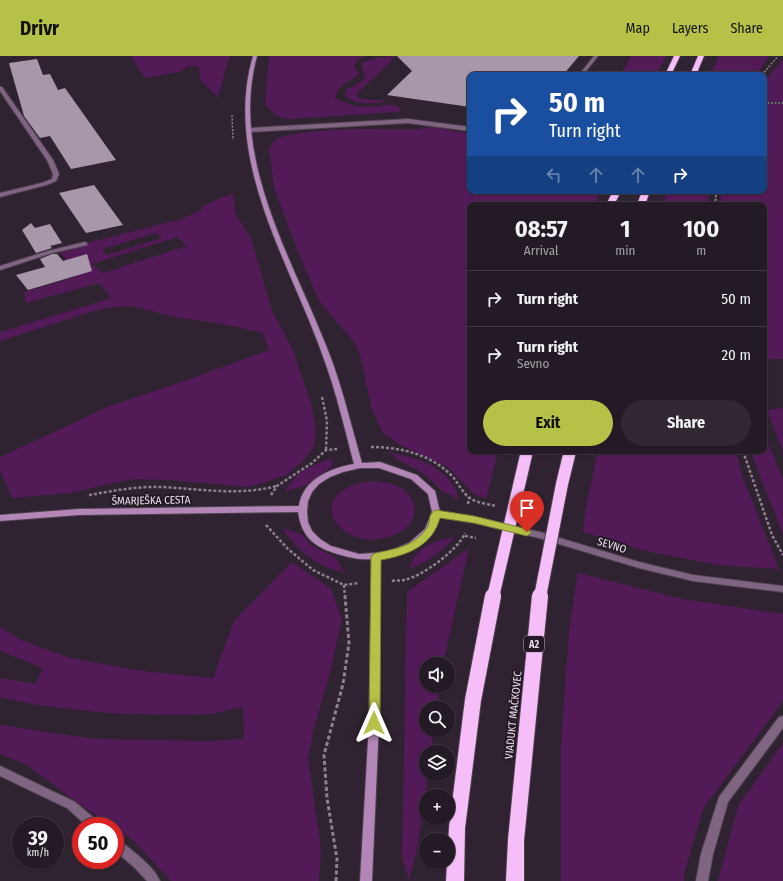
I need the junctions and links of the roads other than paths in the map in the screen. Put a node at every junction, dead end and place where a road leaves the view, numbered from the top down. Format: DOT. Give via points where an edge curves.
graph roads {
  1 [pos="255,56"];
  2 [pos="596,56"];
  3 [pos="677,56"];
  4 [pos="701,56"];
  5 [pos="583,72"];
  6 [pos="669,72"];
  7 [pos="694,72"];
  8 [pos="0,88"];
  9 [pos="467,129"];
  10 [pos="250,130"];
  11 [pos="0,195"];
  12 [pos="85,244"];
  13 [pos="0,268"];
  14 [pos="526,454"];
  15 [pos="569,454"];
  16 [pos="359,466"];
  17 [pos="303,510"];
  18 [pos="436,514"];
  19 [pos="0,518"];
  20 [pos="376,557"];
  21 [pos="783,589"];
  22 [pos="783,720"];
  23 [pos="0,771"];
  24 [pos="84,817"];
  25 [pos="124,851"];
  26 [pos="154,881"];
  27 [pos="366,881"];
  28 [pos="455,881"];
  29 [pos="515,881"];
  30 [pos="702,881"];
  1 -- 10 [label="main road" via="247,103"];
  2 -- 5 [label="street"];
  3 -- 6 [label="highway"];
  4 -- 7 [label="highway"];
  8 -- 11 [label="street" via="50,160 56,174 54,180 44,184"];
  9 -- 10 [label="street" via="408,121"];
  10 -- 16 [label="main road" via="251,149 260,190 329,362"];
  12 -- 13 [label="street"];
  14 -- 28 [label="highway, bridge" via="496,578 473,700 457,828"];
  15 -- 29 [label="highway, VIADUKT MAČKOVEC / A2, bridge" via="538,608 516,840"];
  16 -- 17 [label="main road" via="326,475 314,484 305,496"];
  16 -- 18 [label="main road" via="380,465 400,469 417,477 429,488 436,502"];
  17 -- 19 [label="main road, ŠMARJEŠKA CESTA" via="79,512"];
  17 -- 20 [label="main road" via="303,522 311,535 323,546 359,557"];
  18 -- 20 [label="main road" via="432,528 412,547"];
  18 -- 21 [label="street, SEVNO" via="540,535 639,565 693,578"];
  20 -- 27 [label="main road" via="374,723"];
  22 -- 30 [label="street" via="723,800"];
  23 -- 24 [label="street" via="70,805"];
  25 -- 26 [label="street"];
}
